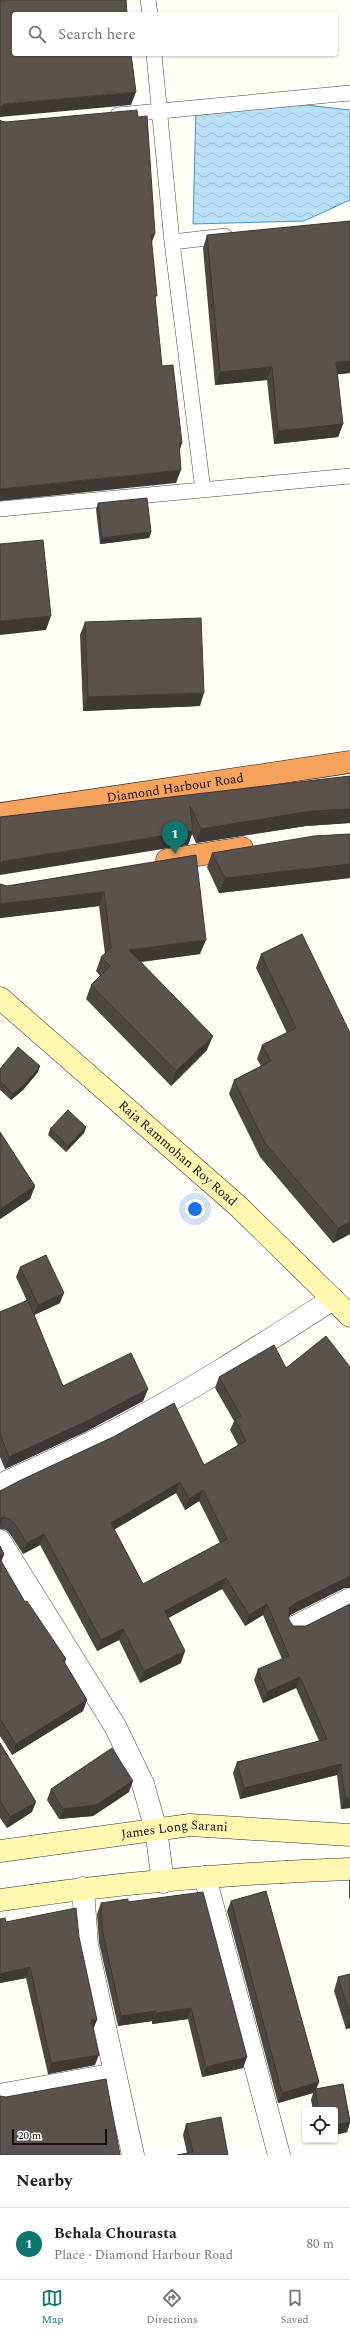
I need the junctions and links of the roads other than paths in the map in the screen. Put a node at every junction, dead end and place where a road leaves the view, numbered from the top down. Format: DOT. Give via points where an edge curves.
graph roads {
  1 [pos="148,0"];
  2 [pos="150,12"];
  3 [pos="154,56"];
  4 [pos="350,93"];
  5 [pos="160,111"];
  6 [pos="106,116"];
  7 [pos="242,234"];
  8 [pos="172,242"];
  9 [pos="350,476"];
  10 [pos="203,490"];
  11 [pos="0,509"];
  12 [pos="350,762"];
  13 [pos="0,814"];
  14 [pos="260,845"];
  15 [pos="150,863"];
  16 [pos="0,998"];
  17 [pos="332,1299"];
  18 [pos="350,1316"];
  19 [pos="0,1485"];
  20 [pos="0,1541"];
  21 [pos="350,1599"];
  22 [pos="296,1626"];
  23 [pos="156,1830"];
  24 [pos="350,1834"];
  25 [pos="0,1851"];
  26 [pos="350,1870"];
  27 [pos="205,1877"];
  28 [pos="162,1882"];
  29 [pos="83,1888"];
  30 [pos="0,1900"];
  31 [pos="115,2074"];
  32 [pos="0,2094"];
  33 [pos="133,2155"];
  34 [pos="279,2155"];
  1 -- 2 [label="lane"];
  3 -- 5 [label="lane"];
  4 -- 5 [label="lane"];
  5 -- 6 [label="lane"];
  5 -- 8 [label="lane"];
  7 -- 8 [label="lane"];
  8 -- 10 [label="lane"];
  9 -- 10 [label="lane"];
  10 -- 11 [label="lane"];
  12 -- 13 [label="highway, Diamond Harbour Road"];
  14 -- 15 [label="highway"];
  16 -- 17 [label="main road, Raja Rammohan Roy Road" via="238,1206"];
  17 -- 18 [label="main road, Raja Rammohan Roy Road"];
  17 -- 19 [label="street" via="171,1400 119,1429"];
  20 -- 23 [label="street" via="115,1726 143,1784"];
  21 -- 22 [label="street"];
  23 -- 24 [label="main road, James Long Sarani" via="190,1825"];
  23 -- 25 [label="main road, James Long Sarani"];
  23 -- 28 [label="street"];
  26 -- 27 [label="main road" via="249,1872"];
  27 -- 28 [label="main road"];
  27 -- 34 [label="street"];
  28 -- 29 [label="main road"];
  29 -- 30 [label="main road"];
  29 -- 31 [label="street" via="87,1945"];
  31 -- 32 [label="street"];
  31 -- 33 [label="street"];
}
